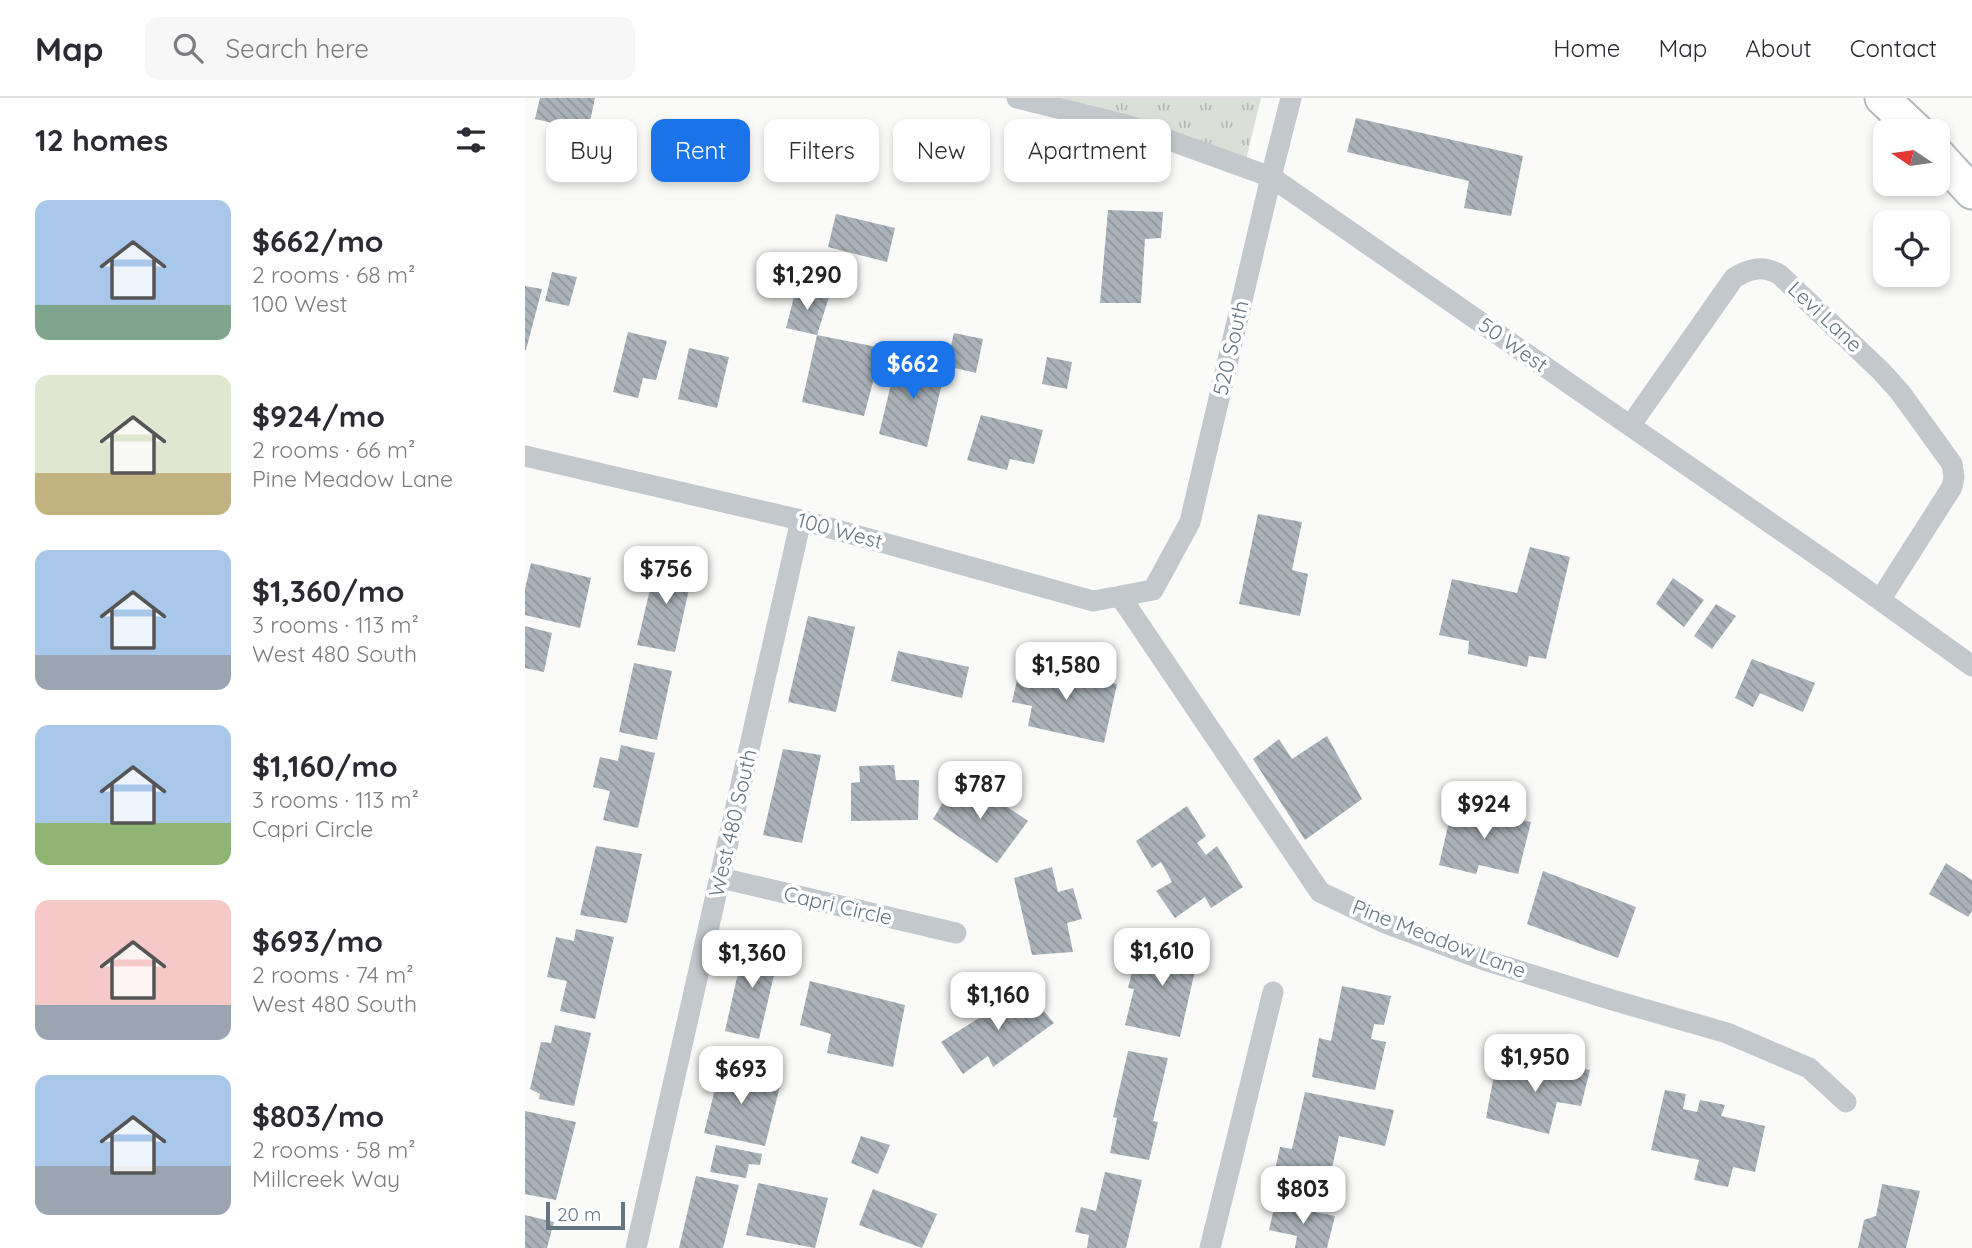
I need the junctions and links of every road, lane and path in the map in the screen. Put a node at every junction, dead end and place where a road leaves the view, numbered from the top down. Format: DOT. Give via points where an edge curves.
graph roads {
  1 [pos="1017,98"];
  2 [pos="1291,98"];
  3 [pos="1882,98"];
  4 [pos="1904,119"];
  5 [pos="1950,168"];
  6 [pos="1271,177"];
  7 [pos="1972,192"];
  8 [pos="1630,426"];
  9 [pos="525,456"];
  10 [pos="801,520"];
  11 [pos="1153,590"];
  12 [pos="1120,596"];
  13 [pos="1880,600"];
  14 [pos="1972,666"];
  15 [pos="720,878"];
  16 [pos="956,933"];
  17 [pos="1273,992"];
  18 [pos="1846,1102"];
  19 [pos="636,1248"];
  20 [pos="1210,1248"];
  1 -- 6 [label="street, 50 West" via="1130,127"];
  2 -- 6 [label="street, 520 South"];
  3 -- 4 [label="highway"];
  5 -- 7 [label="highway"];
  6 -- 8 [label="street, 50 West"];
  6 -- 11 [label="street, 520 South" via="1190,522"];
  8 -- 13 [label="street, 50 West"];
  8 -- 13 [label="street, Levi Lane" via="1734,278 1757,268 1780,275 1881,370 1952,464 1949,494"];
  9 -- 10 [label="street, 100 West"];
  10 -- 12 [label="street, 100 West" via="1093,601"];
  10 -- 15 [label="street, West 480 South"];
  11 -- 12 [label="street, 100 West"];
  12 -- 18 [label="street, Pine Meadow Lane" via="1320,892 1385,923 1484,960 1727,1033 1809,1068"];
  13 -- 14 [label="street, 50 West"];
  15 -- 16 [label="street, Capri Circle"];
  15 -- 19 [label="street, West 480 South"];
  17 -- 20 [label="street"];
}
